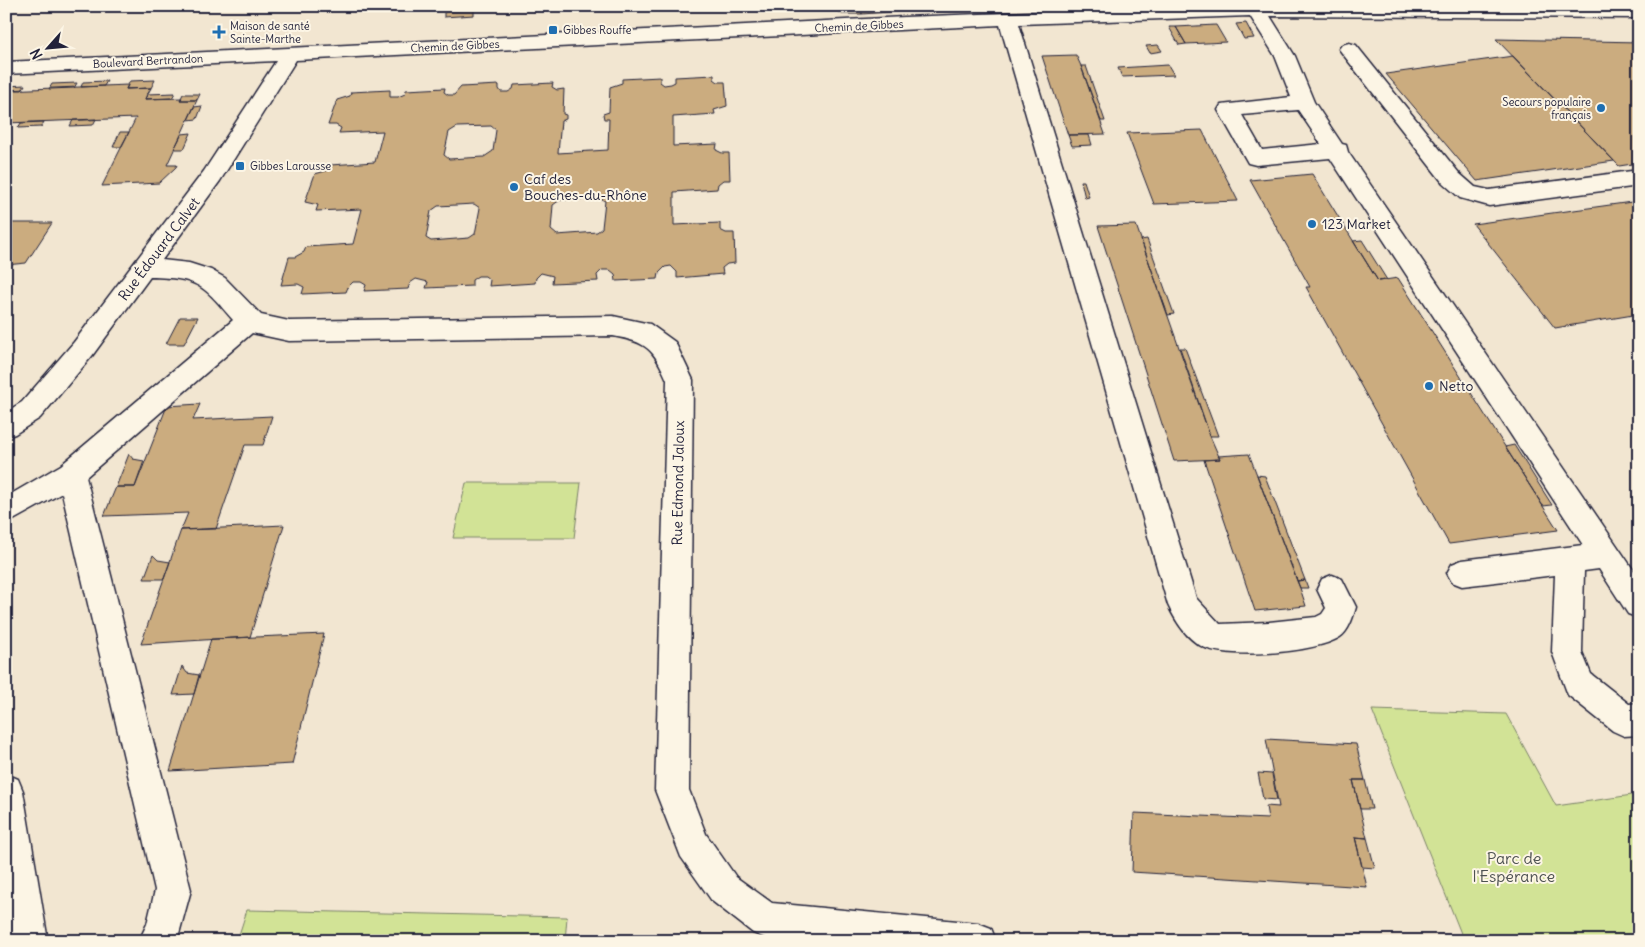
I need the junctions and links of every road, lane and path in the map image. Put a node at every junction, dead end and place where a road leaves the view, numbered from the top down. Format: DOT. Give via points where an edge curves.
graph roads {
  1 [pos="814,6"];
  2 [pos="1229,8"];
  3 [pos="1258,11"];
  4 [pos="1639,12"];
  5 [pos="1008,20"];
  6 [pos="818,28"];
  7 [pos="1349,49"];
  8 [pos="290,54"];
  9 [pos="6,68"];
  10 [pos="1304,103"];
  11 [pos="1338,150"];
  12 [pos="1639,178"];
  13 [pos="145,268"];
  14 [pos="249,321"];
  15 [pos="6,426"];
  16 [pos="71,473"];
  17 [pos="6,512"];
  18 [pos="1606,555"];
  19 [pos="1570,560"];
  20 [pos="1462,573"];
  21 [pos="1332,589"];
  22 [pos="1639,604"];
  23 [pos="1639,719"];
  24 [pos="6,791"];
  25 [pos="30,941"];
  26 [pos="157,941"];
  27 [pos="978,941"];
  1 -- 6 [label="street"];
  2 -- 3 [label="street, Chemin de Gibbes"];
  2 -- 5 [label="street, Chemin de Gibbes"];
  3 -- 4 [label="street, Chemin de Gibbes"];
  3 -- 10 [label="street" via="1285,56"];
  5 -- 6 [label="street, Chemin de Gibbes"];
  5 -- 21 [label="street" via="1184,605 1201,627 1216,638 1323,631 1336,621 1341,607"];
  6 -- 8 [label="street, Chemin de Gibbes"];
  7 -- 12 [label="street" via="1451,178 1468,193 1489,198"];
  8 -- 9 [label="street, Boulevard Bertrandon"];
  8 -- 13 [label="street, Rue Édouard Calvet" via="212,176"];
  10 -- 11 [label="street"];
  10 -- 11 [label="street" via="1228,110 1256,158"];
  11 -- 18 [label="street"];
  13 -- 14 [label="street" via="170,268 204,276 225,292"];
  13 -- 15 [label="street, Rue Édouard Calvet" via="31,410"];
  14 -- 16 [label="street"];
  14 -- 27 [label="street, Rue Edmond Jaloux" via="266,328 289,331 613,326 641,330 666,350 680,380 672,790 693,845 724,889 766,920"];
  16 -- 17 [label="street"];
  16 -- 26 [label="street" via="173,890 163,931"];
  18 -- 19 [label="street"];
  18 -- 22 [label="street"];
  19 -- 20 [label="street"];
  19 -- 23 [label="street" via="1567,652 1579,684 1624,720"];
  24 -- 25 [label="street"];
}
